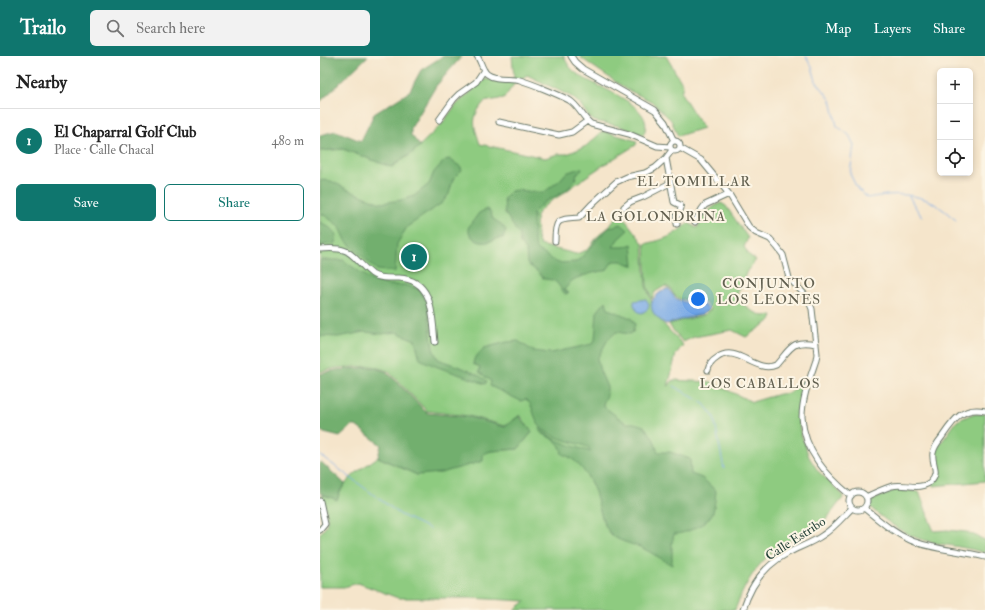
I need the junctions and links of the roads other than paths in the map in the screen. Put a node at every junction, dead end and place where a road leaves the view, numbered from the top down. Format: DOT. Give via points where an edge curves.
graph roads {
  1 [pos="477,56"];
  2 [pos="571,56"];
  3 [pos="484,70"];
  4 [pos="439,120"];
  5 [pos="587,121"];
  6 [pos="499,122"];
  7 [pos="674,141"];
  8 [pos="680,148"];
  9 [pos="671,149"];
  10 [pos="666,158"];
  11 [pos="670,183"];
  12 [pos="729,194"];
  13 [pos="624,207"];
  14 [pos="695,222"];
  15 [pos="677,224"];
  16 [pos="555,241"];
  17 [pos="320,249"];
  18 [pos="435,342"];
  19 [pos="816,344"];
  20 [pos="708,370"];
  21 [pos="985,411"];
  22 [pos="851,496"];
  23 [pos="866,497"];
  24 [pos="320,501"];
  25 [pos="852,508"];
  26 [pos="864,508"];
  27 [pos="320,530"];
  28 [pos="985,557"];
  29 [pos="743,610"];
  1 -- 3 [label="street"];
  2 -- 7 [label="street" via="583,69 655,110 665,122"];
  3 -- 4 [label="street" via="476,82 454,99"];
  3 -- 5 [label="street" via="493,77 521,80 569,100 579,108"];
  5 -- 6 [label="street" via="572,132 559,135"];
  5 -- 9 [label="street"];
  7 -- 8 [label="street" via="680,143"];
  7 -- 9 [label="street" via="671,143"];
  8 -- 9 [label="street" via="676,151"];
  8 -- 12 [label="street" via="701,160"];
  9 -- 10 [label="street"];
  10 -- 11 [label="street"];
  10 -- 16 [label="street" via="645,173 616,182 579,218 561,220 557,224"];
  11 -- 13 [label="street"];
  11 -- 15 [label="street" via="674,202 681,208 676,216"];
  12 -- 14 [label="street" via="705,205"];
  12 -- 19 [label="street" via="749,227 774,243 783,255 789,278 810,302"];
  17 -- 18 [label="street" via="346,250 376,276 407,279 421,286 430,302"];
  19 -- 20 [label="street" via="797,343 772,366 764,366 734,354 724,354 714,360"];
  19 -- 22 [label="street" via="816,360 802,417 806,441 816,461"];
  21 -- 23 [label="street" via="965,412 952,422 935,447 933,460 936,467 931,481 919,487 892,486"];
  22 -- 23 [label="street" via="859,492"];
  22 -- 25 [label="street" via="849,500"];
  23 -- 26 [label="street" via="867,503"];
  24 -- 27 [label="street" via="325,524"];
  25 -- 26 [label="street"];
  25 -- 29 [label="street, Calle Estribo" via="824,535 782,557 764,571 751,590"];
  26 -- 28 [label="street" via="910,540"];
}
